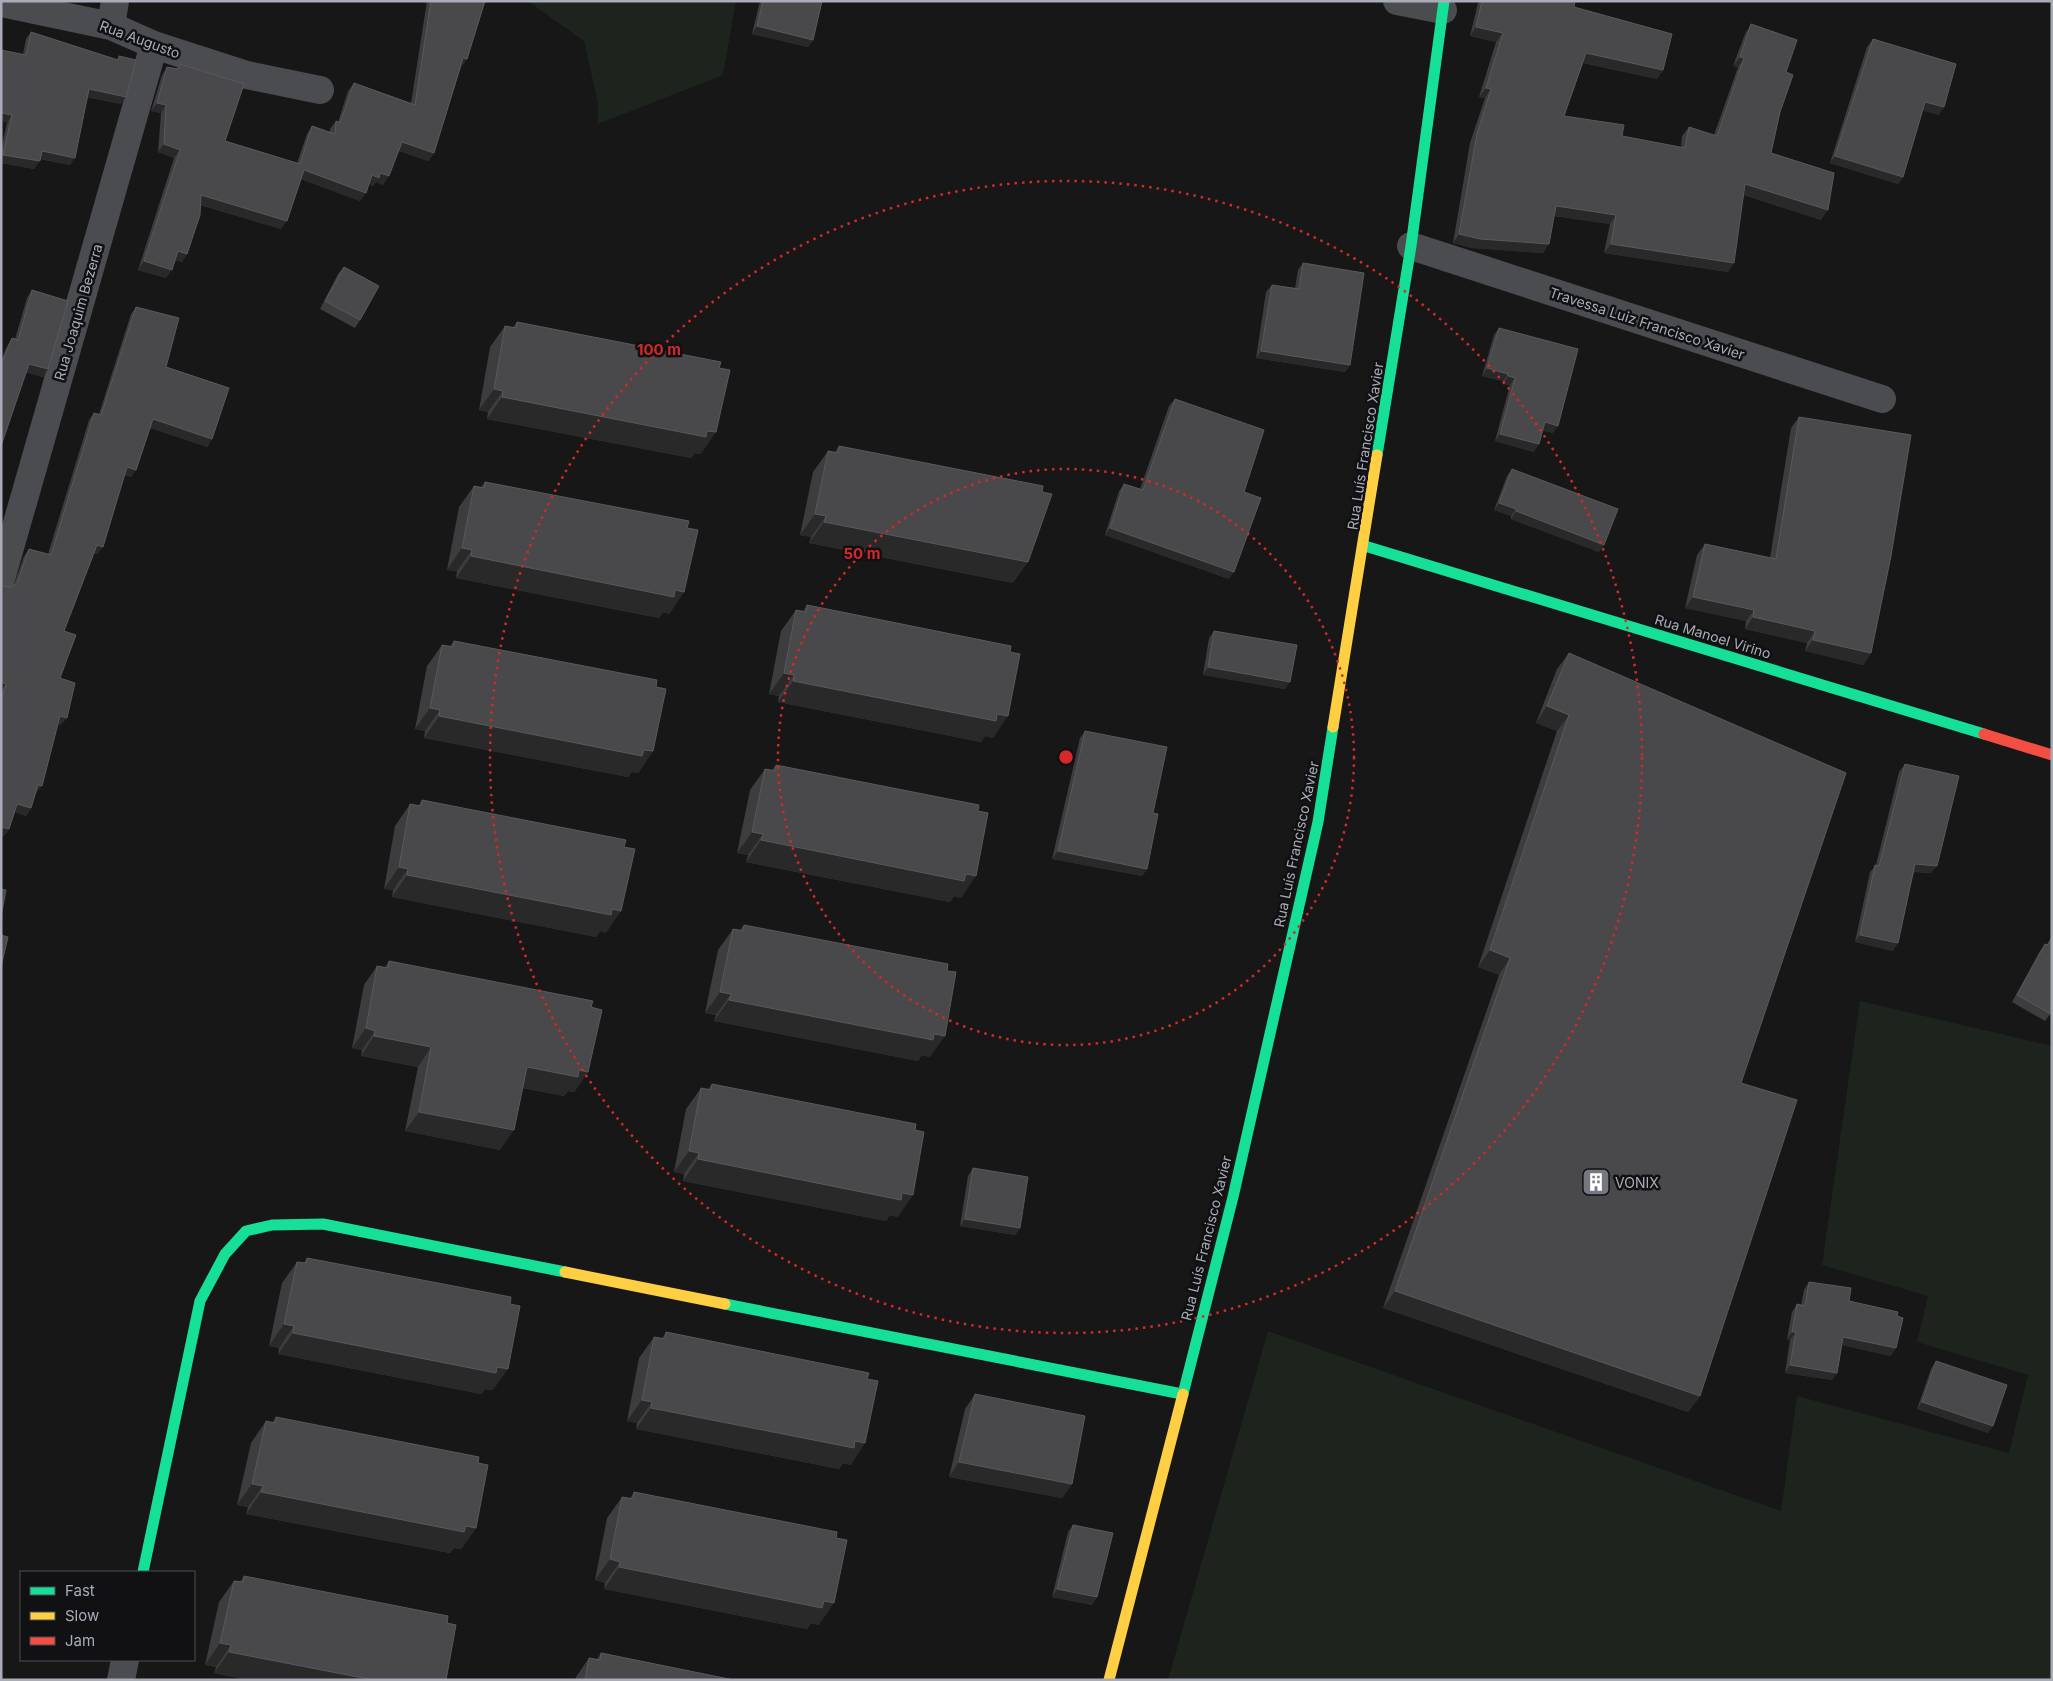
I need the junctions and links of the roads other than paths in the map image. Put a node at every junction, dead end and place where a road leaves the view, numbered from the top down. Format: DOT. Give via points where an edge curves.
graph roads {
  1 [pos="1397,1"];
  2 [pos="1,3"];
  3 [pos="1443,6"];
  4 [pos="113,14"];
  5 [pos="154,45"];
  6 [pos="320,90"];
  7 [pos="1411,246"];
  8 [pos="1882,399"];
  9 [pos="1365,546"];
  10 [pos="1,579"];
  11 [pos="2052,755"];
  12 [pos="1182,1394"];
  13 [pos="144,1571"];
  14 [pos="125,1661"];
  15 [pos="121,1680"];
  16 [pos="1109,1680"];
  1 -- 3 [label="street"];
  2 -- 4 [label="street, Rua Augusto"];
  3 -- 7 [label="street, Rua Luís Francisco Xavier"];
  4 -- 5 [label="street, Rua Augusto"];
  5 -- 6 [label="street, Rua Augusto" via="247,75"];
  5 -- 10 [label="street, Rua Joaquim Bezerra"];
  7 -- 8 [label="street, Travessa Luiz Francisco Xavier"];
  7 -- 9 [label="street, Rua Luís Francisco Xavier"];
  9 -- 11 [label="street, Rua Manoel Virino"];
  9 -- 12 [label="street, Rua Luís Francisco Xavier" via="1318,822 1233,1197"];
  12 -- 13 [label="street" via="323,1224 283,1224 247,1230 219,1261 200,1301"];
  12 -- 16 [label="street, Rua Luís Francisco Xavier"];
  14 -- 15 [label="street"];
}
